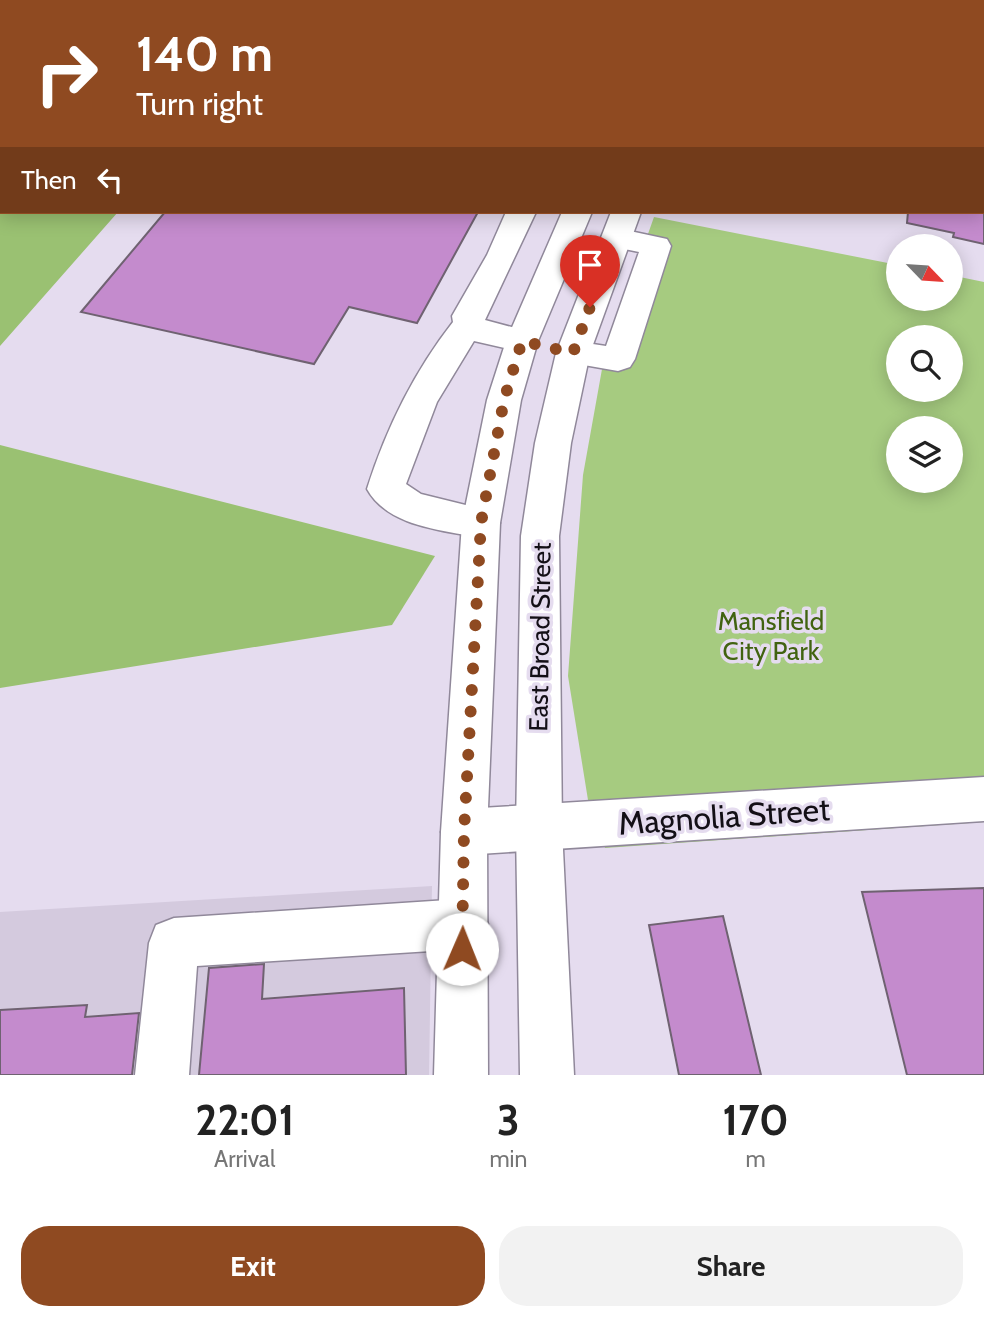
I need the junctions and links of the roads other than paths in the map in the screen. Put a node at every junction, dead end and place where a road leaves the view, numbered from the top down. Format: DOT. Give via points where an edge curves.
graph roads {
  1 [pos="520,214"];
  2 [pos="576,214"];
  3 [pos="621,225"];
  4 [pos="469,324"];
  5 [pos="522,341"];
  6 [pos="573,353"];
  7 [pos="481,523"];
  8 [pos="540,536"];
  9 [pos="984,799"];
  10 [pos="539,829"];
  11 [pos="464,832"];
  12 [pos="463,924"];
  13 [pos="162,1075"];
  14 [pos="461,1075"];
  15 [pos="547,1075"];
  1 -- 4 [label="main road" via="468,316"];
  2 -- 5 [label="main road"];
  3 -- 6 [label="main road, East Broad Street"];
  4 -- 5 [label="main road" via="476,330"];
  4 -- 7 [label="main road" via="448,351 402,441 386,489 410,507"];
  5 -- 6 [label="main road"];
  5 -- 7 [label="main road" via="504,400"];
  6 -- 8 [label="main road, East Broad Street" via="553,443"];
  7 -- 8 [label="main road"];
  7 -- 11 [label="main road"];
  8 -- 10 [label="main road, East Broad Street"];
  9 -- 10 [label="main road, Magnolia Street"];
  10 -- 11 [label="main road, Magnolia Street"];
  10 -- 15 [label="main road, East Broad Street"];
  11 -- 12 [label="main road"];
  12 -- 13 [label="main road" via="174,943"];
  12 -- 14 [label="main road"];
}
